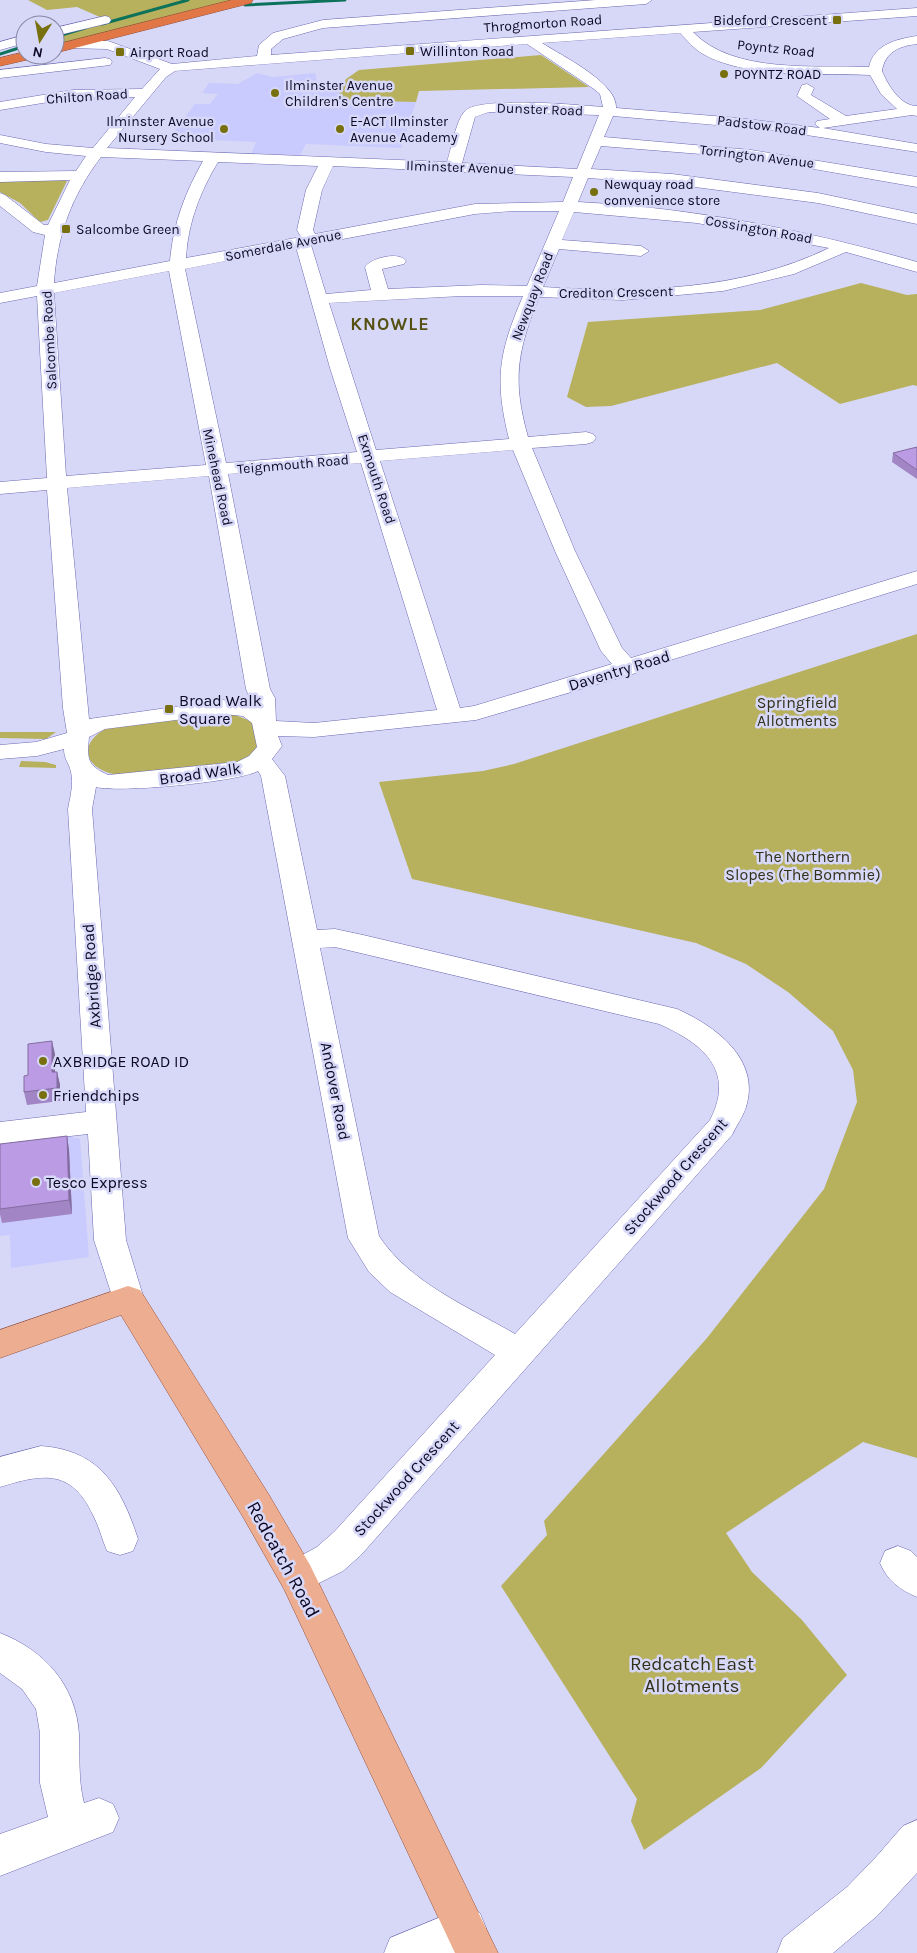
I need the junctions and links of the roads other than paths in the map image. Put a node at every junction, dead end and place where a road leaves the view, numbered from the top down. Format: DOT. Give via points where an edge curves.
graph roads {
  1 [pos="247,0"];
  2 [pos="646,0"];
  3 [pos="917,12"];
  4 [pos="868,16"];
  5 [pos="105,20"];
  6 [pos="776,23"];
  7 [pos="683,29"];
  8 [pos="65,30"];
  9 [pos="790,33"];
  10 [pos="102,37"];
  11 [pos="528,40"];
  12 [pos="914,40"];
  13 [pos="71,45"];
  14 [pos="65,46"];
  15 [pos="118,47"];
  16 [pos="15,58"];
  17 [pos="264,60"];
  18 [pos="0,62"];
  19 [pos="104,62"];
  20 [pos="171,68"];
  21 [pos="875,71"];
  22 [pos="0,74"];
  23 [pos="807,88"];
  24 [pos="145,93"];
  25 [pos="0,106"];
  26 [pos="606,111"];
  27 [pos="915,111"];
  28 [pos="867,118"];
  29 [pos="844,120"];
  30 [pos="794,128"];
  31 [pos="854,137"];
  32 [pos="0,139"];
  33 [pos="595,141"];
  34 [pos="917,148"];
  35 [pos="98,152"];
  36 [pos="213,157"];
  37 [pos="328,162"];
  38 [pos="453,167"];
  39 [pos="581,172"];
  40 [pos="81,176"];
  41 [pos="0,177"];
  42 [pos="917,182"];
  43 [pos="0,198"];
  44 [pos="568,206"];
  45 [pos="917,219"];
  46 [pos="54,231"];
  47 [pos="307,241"];
  48 [pos="552,244"];
  49 [pos="846,246"];
  50 [pos="641,251"];
  51 [pos="398,261"];
  52 [pos="179,266"];
  53 [pos="917,267"];
  54 [pos="45,290"];
  55 [pos="533,292"];
  56 [pos="381,294"];
  57 [pos="0,298"];
  58 [pos="320,299"];
  59 [pos="586,438"];
  60 [pos="520,443"];
  61 [pos="370,457"];
  62 [pos="216,471"];
  63 [pos="57,484"];
  64 [pos="0,488"];
  65 [pos="917,577"];
  66 [pos="628,668"];
  67 [pos="258,689"];
  68 [pos="223,707"];
  69 [pos="75,708"];
  70 [pos="451,716"];
  71 [pos="116,719"];
  72 [pos="78,735"];
  73 [pos="264,740"];
  74 [pos="5,752"];
  75 [pos="81,770"];
  76 [pos="123,782"];
  77 [pos="81,800"];
  78 [pos="307,939"];
  79 [pos="102,1121"];
  80 [pos="0,1133"];
  81 [pos="128,1299"];
  82 [pos="0,1344"];
  83 [pos="518,1352"];
  84 [pos="0,1472"];
  85 [pos="120,1539"];
  86 [pos="298,1578"];
  87 [pos="0,1651"];
  88 [pos="917,1840"];
  89 [pos="0,1855"];
  90 [pos="471,1940"];
  91 [pos="405,1953"];
  92 [pos="798,1953"];
  1 -- 10 [label="highway"];
  2 -- 17 [label="street" via="324,24 278,36 264,48"];
  3 -- 4 [label="street, Throgmorton Road"];
  4 -- 6 [label="street, Throgmorton Road"];
  4 -- 12 [label="street"];
  5 -- 8 [label="street"];
  6 -- 7 [label="street, Throgmorton Road"];
  6 -- 9 [label="street"];
  7 -- 11 [label="street, Throgmorton Road"];
  7 -- 21 [label="street, Poyntz Road" via="706,51 737,62"];
  10 -- 13 [label="highway"];
  10 -- 15 [label="street"];
  11 -- 17 [label="street, Throgmorton Road"];
  11 -- 26 [label="street" via="599,86 609,100 610,106"];
  12 -- 21 [label="street" via="888,48 880,57"];
  13 -- 14 [label="highway"];
  13 -- 15 [label="street"];
  15 -- 20 [label="street"];
  16 -- 18 [label="highway"];
  17 -- 20 [label="street, Throgmorton Road"];
  19 -- 22 [label="street" via="52,65"];
  20 -- 24 [label="street, Salcombe Road" via="160,74"];
  21 -- 27 [label="street" via="894,101 906,110"];
  23 -- 29 [label="street" via="804,96"];
  24 -- 25 [label="street, Chilton Road" via="73,94"];
  24 -- 35 [label="street, Salcombe Road"];
  26 -- 30 [label="street, Padstow Road"];
  26 -- 33 [label="street, Newquay Road"];
  26 -- 38 [label="street, Dunster Road" via="502,107 479,110 468,116"];
  27 -- 28 [label="street"];
  28 -- 29 [label="street"];
  28 -- 31 [label="street"];
  29 -- 30 [label="street"];
  30 -- 31 [label="street, Padstow Road"];
  31 -- 34 [label="street, Padstow Road"];
  32 -- 35 [label="street, Ilminster Avenue" via="46,148"];
  33 -- 39 [label="street, Newquay Road"];
  33 -- 42 [label="street, Torrington Avenue" via="752,154"];
  35 -- 36 [label="street, Ilminster Avenue"];
  35 -- 40 [label="street, Salcombe Road"];
  36 -- 37 [label="street, Ilminster Avenue"];
  36 -- 52 [label="street, Minehead Road" via="194,190 182,224"];
  37 -- 38 [label="street, Ilminster Avenue"];
  37 -- 47 [label="street, Exmouth Road" via="309,206 305,230"];
  38 -- 39 [label="street, Ilminster Avenue"];
  39 -- 44 [label="street, Newquay Road"];
  39 -- 45 [label="street, Ilminster Avenue" via="746,187"];
  40 -- 41 [label="street"];
  40 -- 46 [label="street, Salcombe Road"];
  43 -- 46 [label="street" via="39,229"];
  44 -- 47 [label="street, Somerdale Avenue" via="475,209"];
  44 -- 48 [label="street, Newquay Road"];
  44 -- 49 [label="street, Cossington Road" via="711,219"];
  46 -- 54 [label="street, Salcombe Road" via="46,263"];
  47 -- 52 [label="street, Somerdale Avenue"];
  47 -- 58 [label="street, Exmouth Road"];
  48 -- 50 [label="street"];
  48 -- 55 [label="street, Newquay Road"];
  49 -- 53 [label="street, Cossington Road"];
  49 -- 55 [label="street, Crediton Crescent" via="795,268 708,287 610,295"];
  51 -- 56 [label="street" via="373,266"];
  52 -- 54 [label="street, Somerdale Avenue"];
  52 -- 62 [label="street, Minehead Road"];
  54 -- 57 [label="street, Somerdale Avenue"];
  54 -- 63 [label="street, Salcombe Road"];
  55 -- 56 [label="street, Crediton Crescent" via="483,290"];
  55 -- 60 [label="street, Newquay Road" via="512,346 508,376 510,409"];
  56 -- 58 [label="street, Crediton Crescent"];
  58 -- 61 [label="street, Exmouth Road" via="339,368"];
  59 -- 60 [label="street, Teignmouth Road"];
  60 -- 61 [label="street, Teignmouth Road"];
  60 -- 66 [label="street, Newquay Road" via="564,551 612,651"];
  61 -- 62 [label="street, Teignmouth Road"];
  61 -- 70 [label="street, Exmouth Road"];
  62 -- 63 [label="street, Teignmouth Road"];
  62 -- 67 [label="street, Minehead Road" via="234,548"];
  63 -- 64 [label="street, Teignmouth Road"];
  63 -- 69 [label="street, Salcombe Road"];
  65 -- 66 [label="street, Daventry Road"];
  66 -- 70 [label="street, Daventry Road" via="492,709"];
  67 -- 68 [label="street" via="250,702"];
  67 -- 73 [label="street, Minehead Road" via="263,698"];
  68 -- 71 [label="street"];
  68 -- 73 [label="street" via="248,710 258,715"];
  69 -- 71 [label="street" via="89,717"];
  69 -- 72 [label="street, Salcombe Road"];
  70 -- 73 [label="street, Daventry Road" via="314,730"];
  71 -- 72 [label="street" via="94,725"];
  72 -- 74 [label="street" via="38,749"];
  72 -- 75 [label="street" via="76,758"];
  73 -- 76 [label="street, Broad Walk" via="245,768"];
  73 -- 78 [label="street, Andover Road" via="267,766 273,776"];
  74 -- 75 [label="street" via="48,757"];
  75 -- 76 [label="street" via="104,782"];
  75 -- 77 [label="street, Axbridge Road" via="84,790"];
  76 -- 77 [label="street" via="97,789"];
  77 -- 79 [label="street, Axbridge Road"];
  78 -- 83 [label="street, Andover Road" via="364,1238 380,1263 401,1283"];
  78 -- 83 [label="street, Stockwood Crescent" via="336,938 666,1016 698,1030 727,1059 735,1085 732,1108 721,1126"];
  79 -- 80 [label="street"];
  79 -- 81 [label="street, Axbridge Road" via="110,1240"];
  81 -- 82 [label="main road"];
  81 -- 86 [label="main road, Redcatch Road"];
  83 -- 86 [label="street, Stockwood Crescent" via="348,1543 330,1559"];
  84 -- 85 [label="street" via="42,1461 77,1471 92,1481 103,1498 114,1516"];
  86 -- 90 [label="main road, Redcatch Road"];
  87 -- 89 [label="street" via="28,1670 45,1686 53,1700 60,1723 60,1785 85,1823"];
  88 -- 92 [label="street" via="901,1862 844,1919"];
  90 -- 91 [label="street"];
}
